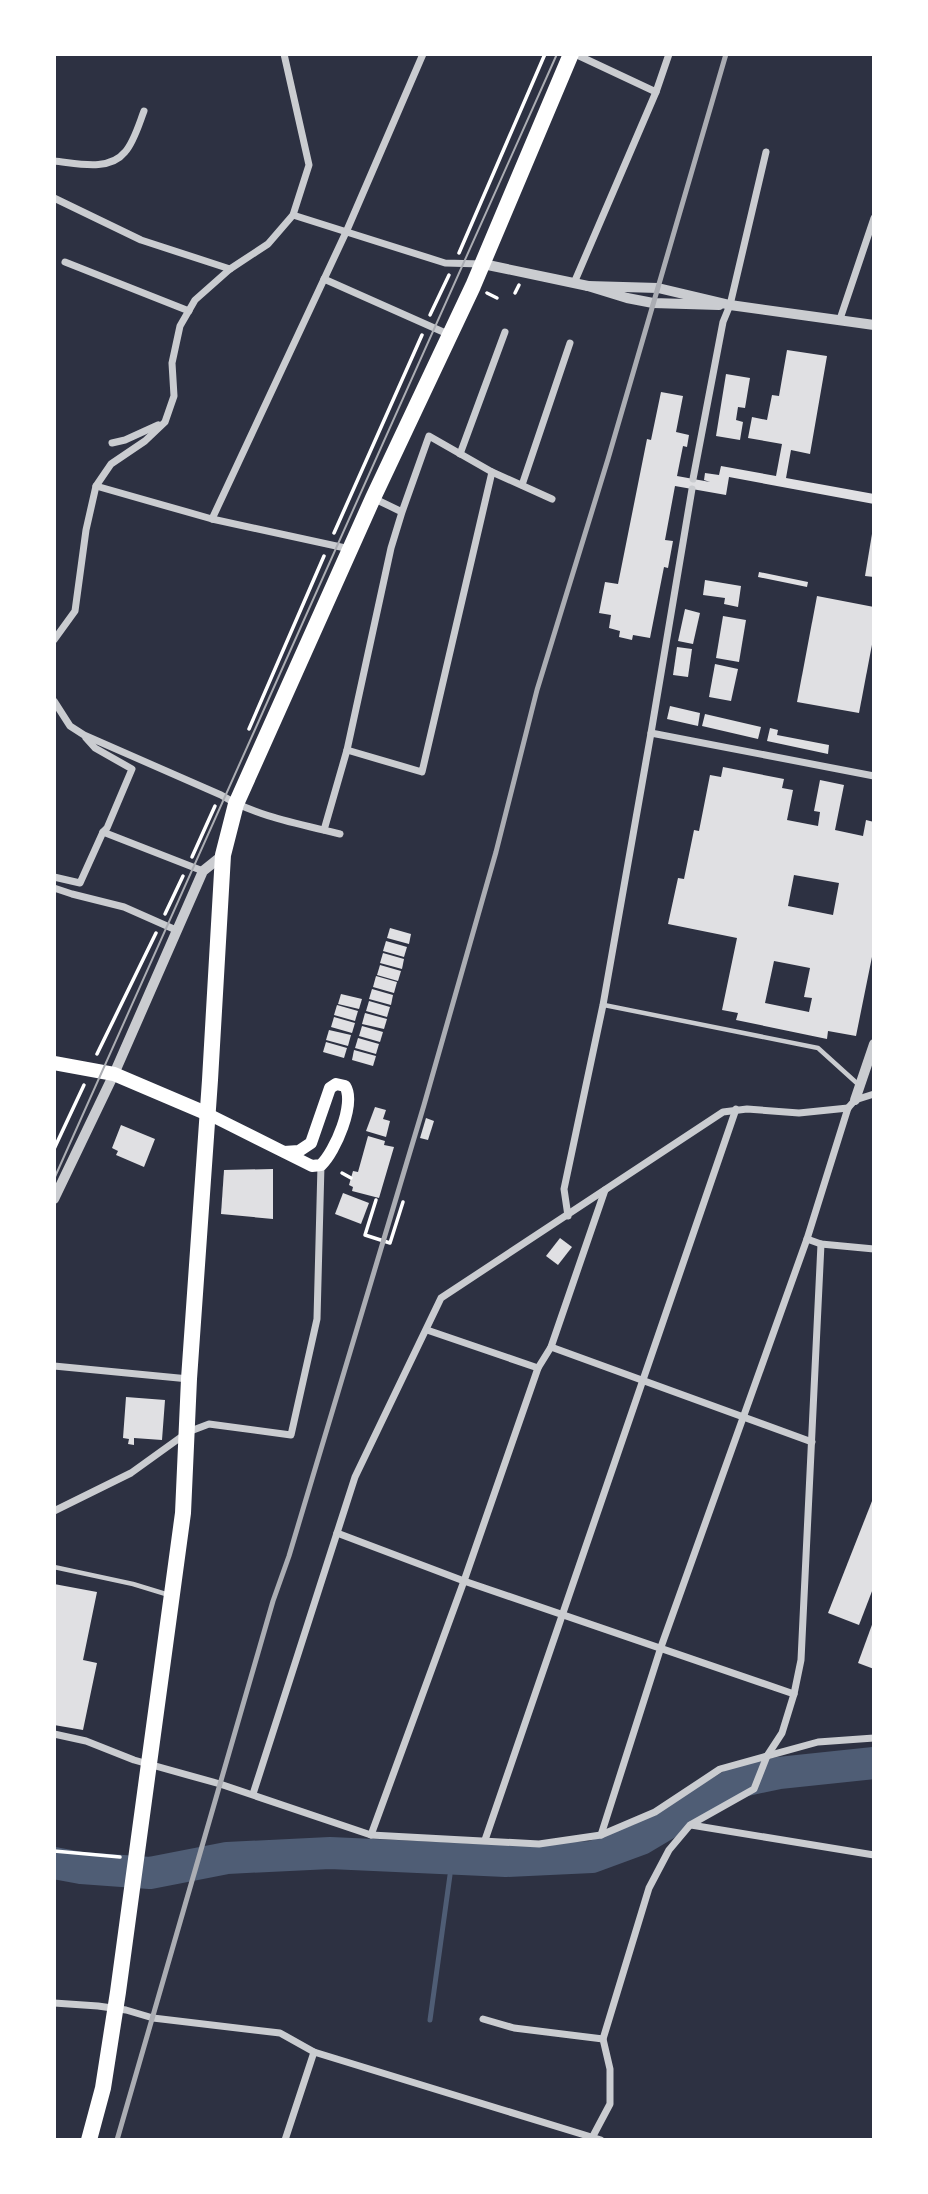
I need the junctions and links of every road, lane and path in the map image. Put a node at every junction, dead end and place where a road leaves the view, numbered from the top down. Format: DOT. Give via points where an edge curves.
graph roads {
  1 [pos="284,54"];
  2 [pos="423,54"];
  3 [pos="545,54"];
  4 [pos="573,54"];
  5 [pos="669,54"];
  6 [pos="656,92"];
  7 [pos="144,111"];
  8 [pos="766,152"];
  9 [pos="54,161"];
  10 [pos="54,198"];
  11 [pos="293,215"];
  12 [pos="874,218"];
  13 [pos="347,230"];
  14 [pos="65,262"];
  15 [pos="450,263"];
  16 [pos="483,264"];
  17 [pos="230,270"];
  18 [pos="324,279"];
  19 [pos="574,283"];
  20 [pos="728,305"];
  21 [pos="189,311"];
  22 [pos="840,319"];
  23 [pos="427,325"];
  24 [pos="874,325"];
  25 [pos="505,332"];
  26 [pos="451,335"];
  27 [pos="570,343"];
  28 [pos="165,422"];
  29 [pos="112,443"];
  30 [pos="460,454"];
  31 [pos="492,472"];
  32 [pos="693,479"];
  33 [pos="522,485"];
  34 [pos="96,486"];
  35 [pos="692,489"];
  36 [pos="373,498"];
  37 [pos="552,499"];
  38 [pos="402,512"];
  39 [pos="212,519"];
  40 [pos="329,544"];
  41 [pos="350,549"];
  42 [pos="54,640"];
  43 [pos="55,706"];
  44 [pos="248,732"];
  45 [pos="651,733"];
  46 [pos="84,735"];
  47 [pos="346,750"];
  48 [pos="874,776"];
  49 [pos="221,795"];
  50 [pos="236,804"];
  51 [pos="324,830"];
  52 [pos="103,832"];
  53 [pos="340,834"];
  54 [pos="223,855"];
  55 [pos="188,866"];
  56 [pos="203,871"];
  57 [pos="54,877"];
  58 [pos="54,888"];
  59 [pos="161,923"];
  60 [pos="176,930"];
  61 [pos="603,1004"];
  62 [pos="874,1044"];
  63 [pos="97,1054"];
  64 [pos="54,1063"];
  65 [pos="114,1074"];
  66 [pos="84,1085"];
  67 [pos="860,1086"];
  68 [pos="874,1094"];
  69 [pos="851,1104"];
  70 [pos="736,1109"];
  71 [pos="208,1114"];
  72 [pos="54,1149"];
  73 [pos="284,1152"];
  74 [pos="321,1165"];
  75 [pos="342,1173"];
  76 [pos="351,1178"];
  77 [pos="606,1190"];
  78 [pos="54,1199"];
  79 [pos="376,1200"];
  80 [pos="402,1202"];
  81 [pos="568,1216"];
  82 [pos="807,1239"];
  83 [pos="821,1244"];
  84 [pos="874,1249"];
  85 [pos="426,1329"];
  86 [pos="551,1347"];
  87 [pos="54,1366"];
  88 [pos="538,1368"];
  89 [pos="189,1379"];
  90 [pos="644,1381"];
  91 [pos="745,1417"];
  92 [pos="188,1432"];
  93 [pos="812,1442"];
  94 [pos="54,1511"];
  95 [pos="337,1533"];
  96 [pos="54,1567"];
  97 [pos="464,1581"];
  98 [pos="171,1596"];
  99 [pos="562,1614"];
  100 [pos="662,1647"];
  101 [pos="794,1694"];
  102 [pos="54,1734"];
  103 [pos="874,1738"];
  104 [pos="767,1756"];
  105 [pos="148,1764"];
  106 [pos="253,1794"];
  107 [pos="690,1825"];
  108 [pos="371,1835"];
  109 [pos="601,1835"];
  110 [pos="485,1840"];
  111 [pos="54,1851"];
  112 [pos="874,1855"];
  113 [pos="136,1857"];
  114 [pos="54,2003"];
  115 [pos="116,2009"];
  116 [pos="483,2019"];
  117 [pos="603,2039"];
  118 [pos="314,2052"];
  119 [pos="591,2137"];
  120 [pos="89,2140"];
  121 [pos="285,2140"];
  1 -- 11 [label="street" via="309,165"];
  2 -- 13 [label="street"];
  3 -- 15 [label="path" via="461,250"];
  4 -- 6 [label="street"];
  4 -- 16 [label="highway"];
  5 -- 6 [label="street"];
  6 -- 19 [label="street"];
  7 -- 9 [label="street" via="125,153 110,162"];
  8 -- 20 [label="street"];
  10 -- 17 [label="street" via="141,240"];
  11 -- 13 [label="street"];
  11 -- 17 [label="street" via="268,244"];
  12 -- 22 [label="street"];
  13 -- 15 [label="street"];
  13 -- 18 [label="street"];
  14 -- 21 [label="street"];
  15 -- 16 [label="street"];
  15 -- 23 [label="path" via="450,274"];
  16 -- 19 [label="street"];
  16 -- 26 [label="highway"];
  17 -- 21 [label="street" via="195,300"];
  18 -- 23 [label="street"];
  18 -- 39 [label="street"];
  19 -- 20 [label="street" via="653,303"];
  20 -- 22 [label="street"];
  20 -- 32 [label="street"];
  21 -- 28 [label="street" via="180,326 172,363 174,396"];
  22 -- 24 [label="street"];
  23 -- 26 [label="street"];
  23 -- 40 [label="path"];
  25 -- 30 [label="street"];
  26 -- 36 [label="highway"];
  27 -- 33 [label="street"];
  28 -- 29 [label="street"];
  28 -- 34 [label="street" via="111,464"];
  30 -- 31 [label="street"];
  30 -- 38 [label="street" via="429,436"];
  31 -- 33 [label="street"];
  31 -- 47 [label="street" via="422,772"];
  33 -- 37 [label="street"];
  34 -- 39 [label="street"];
  34 -- 42 [label="street" via="75,611"];
  35 -- 45 [label="street"];
  36 -- 38 [label="street"];
  36 -- 41 [label="highway"];
  38 -- 47 [label="street"];
  39 -- 40 [label="street"];
  40 -- 41 [label="street"];
  40 -- 44 [label="path"];
  41 -- 50 [label="highway"];
  43 -- 46 [label="street" via="70,726"];
  45 -- 48 [label="street"];
  45 -- 61 [label="street"];
  46 -- 49 [label="street"];
  46 -- 52 [label="street" via="95,748 132,769"];
  47 -- 51 [label="street"];
  49 -- 50 [label="street"];
  49 -- 55 [label="path"];
  50 -- 51 [label="street"];
  50 -- 54 [label="highway"];
  51 -- 53 [label="street"];
  52 -- 55 [label="street"];
  52 -- 57 [label="street" via="80,883"];
  54 -- 56 [label="street"];
  54 -- 71 [label="highway"];
  55 -- 56 [label="street"];
  55 -- 59 [label="path"];
  56 -- 60 [label="street"];
  58 -- 59 [label="street" via="124,907"];
  59 -- 60 [label="street"];
  59 -- 63 [label="path"];
  60 -- 65 [label="street"];
  61 -- 67 [label="lane" via="818,1048"];
  61 -- 81 [label="street" via="564,1189"];
  62 -- 67 [label="street"];
  64 -- 65 [label="main road"];
  65 -- 71 [label="main road"];
  65 -- 78 [label="street"];
  66 -- 72 [label="path"];
  67 -- 69 [label="street"];
  68 -- 69 [label="street"];
  69 -- 70 [label="street" via="799,1112"];
  69 -- 82 [label="street"];
  70 -- 77 [label="street" via="723,1112"];
  70 -- 90 [label="street"];
  71 -- 73 [label="main road"];
  71 -- 89 [label="highway"];
  73 -- 74 [label="main road" via="312,1166"];
  73 -- 74 [label="main road" via="299,1151 311,1143 330,1088 345,1086 349,1103 335,1145"];
  74 -- 92 [label="street" via="317,1319 291,1435 209,1424"];
  75 -- 76 [label="path"];
  77 -- 81 [label="street"];
  77 -- 86 [label="street"];
  79 -- 80 [label="path" via="365,1235 390,1243"];
  81 -- 85 [label="street" via="441,1298"];
  82 -- 83 [label="street"];
  82 -- 91 [label="street"];
  83 -- 84 [label="street"];
  83 -- 93 [label="street"];
  85 -- 88 [label="street"];
  85 -- 95 [label="street" via="355,1477"];
  86 -- 88 [label="street"];
  86 -- 90 [label="street"];
  87 -- 89 [label="street"];
  88 -- 97 [label="street"];
  89 -- 92 [label="highway"];
  90 -- 91 [label="street"];
  90 -- 99 [label="street"];
  91 -- 93 [label="street"];
  91 -- 100 [label="street"];
  92 -- 94 [label="street" via="131,1473"];
  92 -- 98 [label="highway"];
  93 -- 101 [label="street" via="801,1660"];
  95 -- 97 [label="street"];
  95 -- 106 [label="street"];
  96 -- 98 [label="lane"];
  97 -- 99 [label="street"];
  97 -- 108 [label="street"];
  98 -- 105 [label="highway"];
  99 -- 100 [label="street"];
  99 -- 110 [label="street"];
  100 -- 101 [label="street"];
  100 -- 109 [label="street"];
  101 -- 104 [label="street" via="782,1733"];
  102 -- 105 [label="street"];
  103 -- 104 [label="street" via="818,1742"];
  104 -- 107 [label="street" via="754,1789"];
  104 -- 109 [label="street" via="720,1769 655,1812"];
  105 -- 106 [label="street"];
  105 -- 113 [label="highway"];
  106 -- 108 [label="street"];
  107 -- 112 [label="street"];
  107 -- 117 [label="street" via="669,1850 649,1888"];
  108 -- 110 [label="street"];
  109 -- 110 [label="street" via="539,1844"];
  111 -- 113 [label="path"];
  113 -- 115 [label="highway"];
  114 -- 115 [label="street"];
  115 -- 118 [label="street" via="153,2018 280,2033"];
  115 -- 120 [label="highway"];
  116 -- 117 [label="street" via="514,2028"];
  117 -- 119 [label="street" via="610,2069 610,2104"];
  118 -- 119 [label="street"];
  118 -- 121 [label="street"];
}
